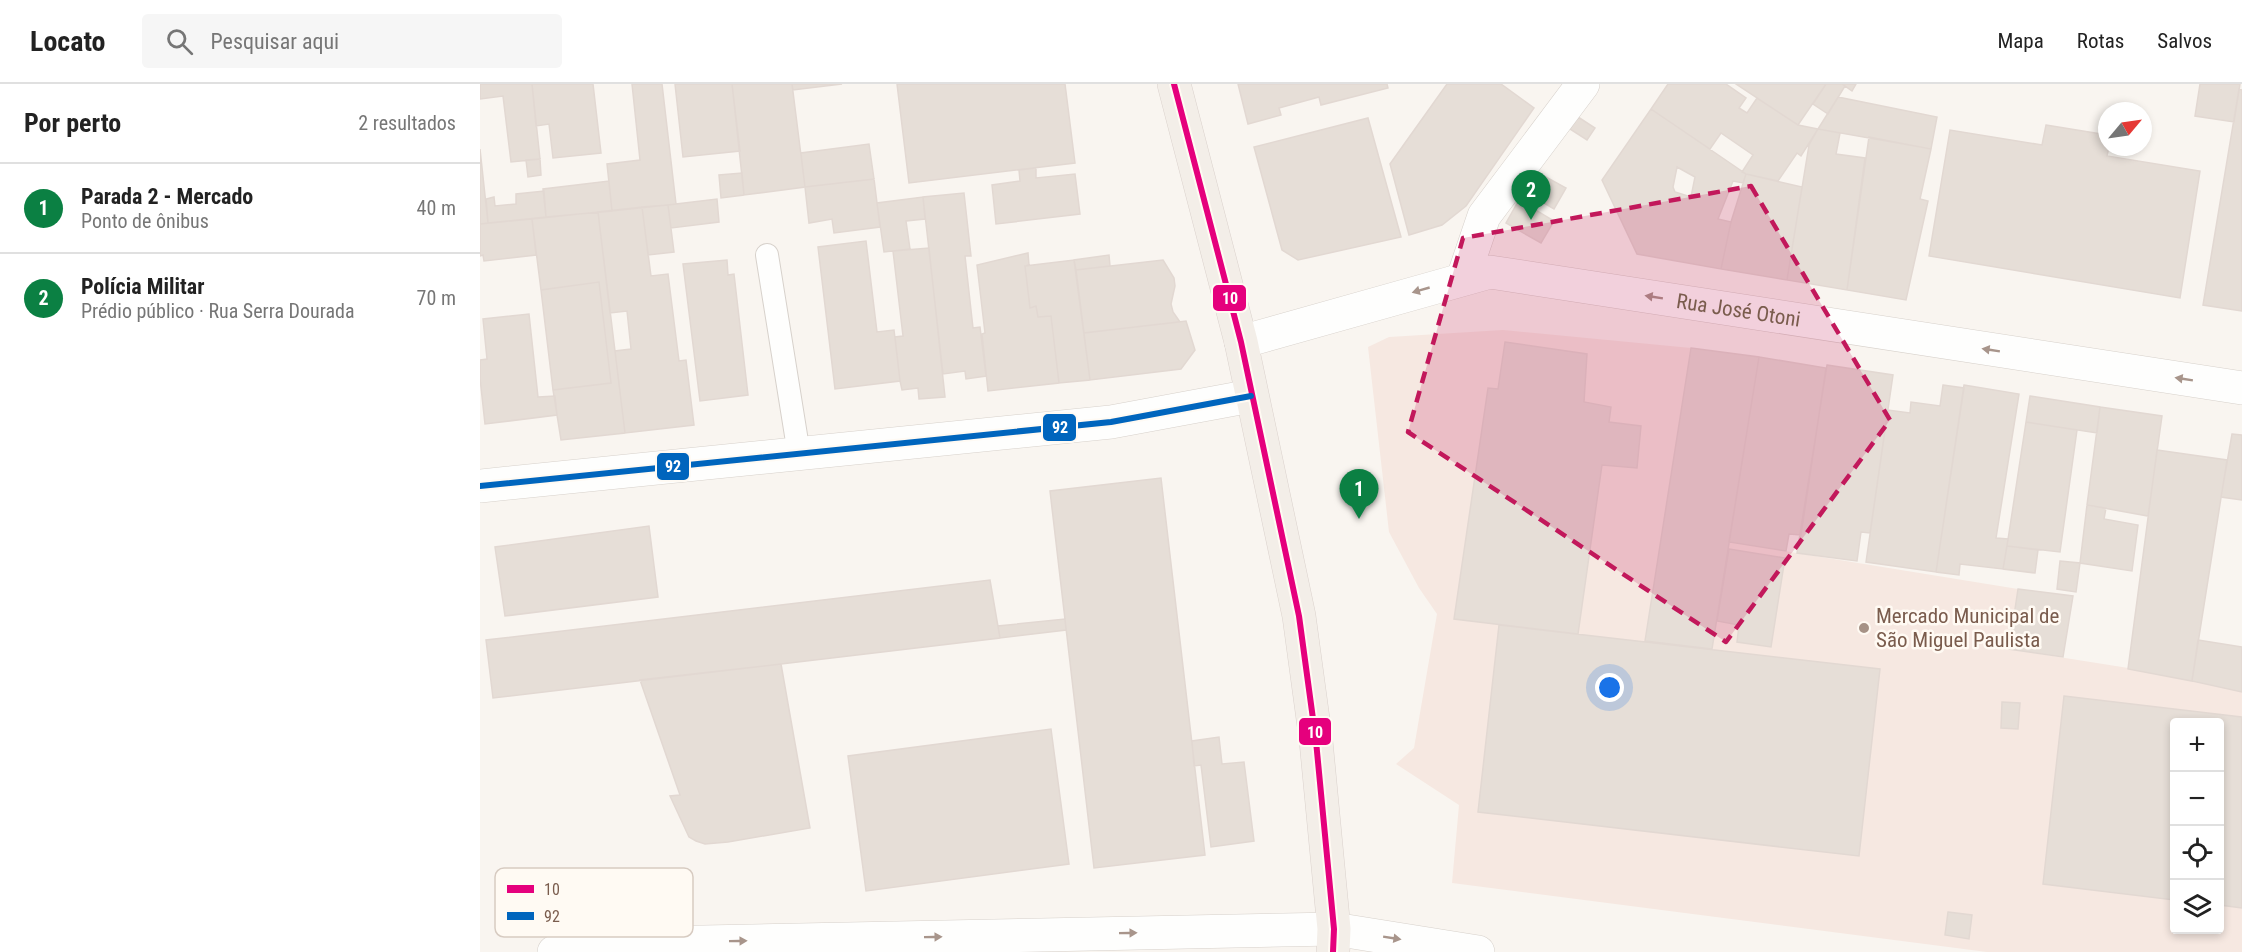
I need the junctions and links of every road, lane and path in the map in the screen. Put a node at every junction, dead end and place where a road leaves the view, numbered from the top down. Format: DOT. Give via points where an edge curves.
graph roads {
  1 [pos="1174,84"];
  2 [pos="1583,84"];
  3 [pos="767,255"];
  4 [pos="1463,278"];
  5 [pos="1241,342"];
  6 [pos="2242,388"];
  7 [pos="1251,396"];
  8 [pos="799,454"];
  9 [pos="480,486"];
  10 [pos="1334,940"];
  11 [pos="554,952"];
  12 [pos="1478,952"];
  1 -- 5 [label="main road"];
  2 -- 4 [label="street" via="1484,216"];
  3 -- 8 [label="lane"];
  4 -- 5 [label="street, Rua José Otoni, one-way"];
  6 -- 4 [label="street, Rua José Otoni, one-way" via="1490,272"];
  5 -- 7 [label="main road"];
  7 -- 8 [label="street" via="1111,423"];
  7 -- 10 [label="main road" via="1299,616 1316,741"];
  8 -- 9 [label="street"];
  11 -- 10 [label="street, one-way" via="655,943"];
  10 -- 12 [label="street, one-way"];
}
